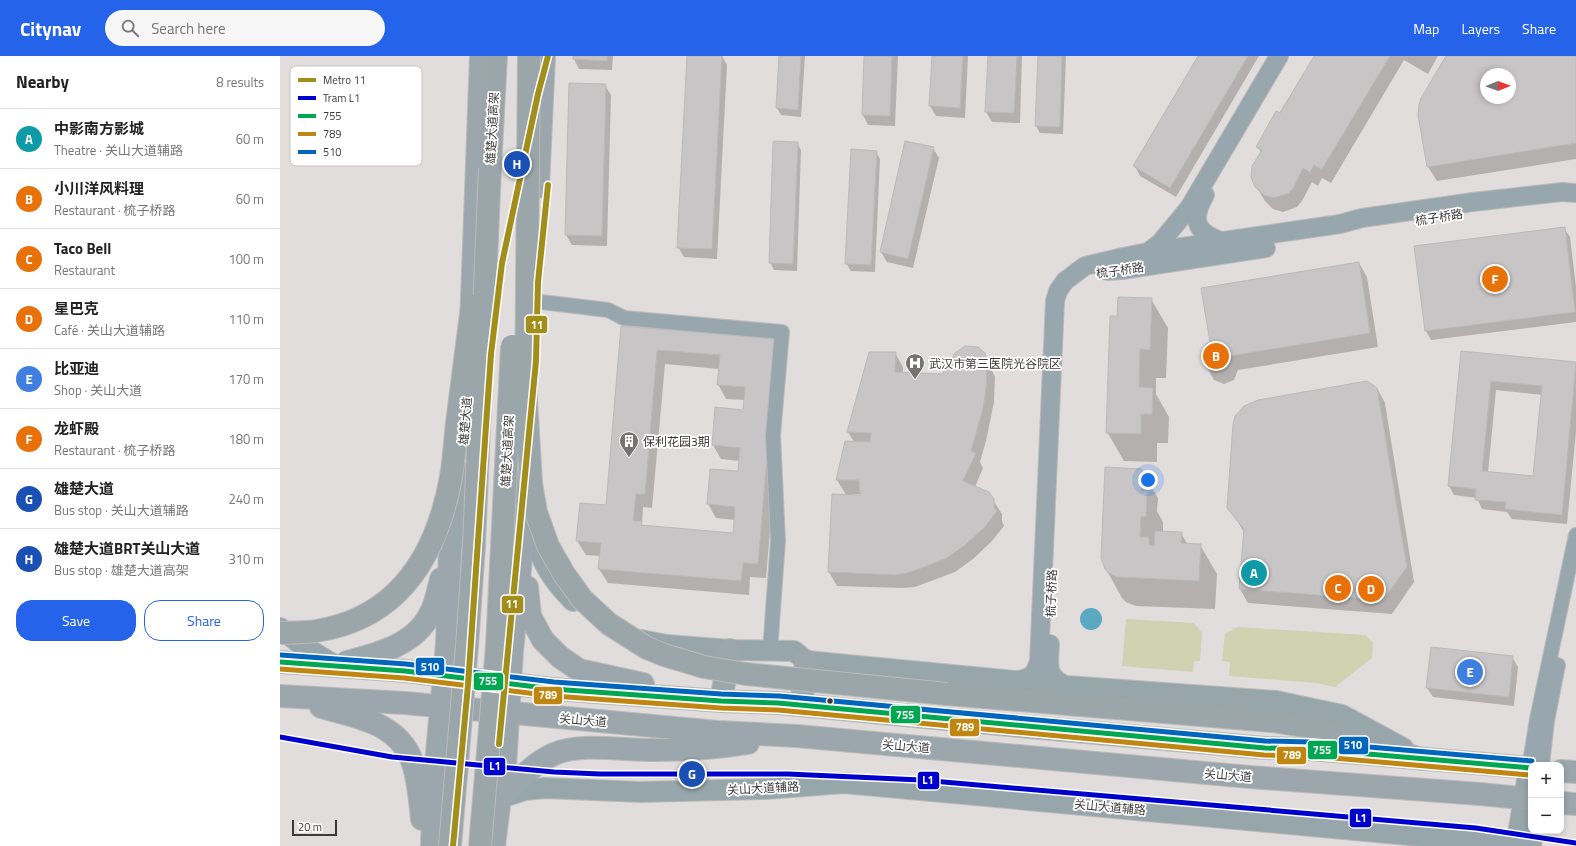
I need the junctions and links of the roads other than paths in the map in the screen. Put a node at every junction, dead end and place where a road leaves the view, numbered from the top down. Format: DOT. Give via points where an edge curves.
graph roads {
  1 [pos="481,56"];
  2 [pos="496,56"];
  3 [pos="527,56"];
  4 [pos="544,56"];
  5 [pos="1278,56"];
  6 [pos="1288,56"];
  7 [pos="490,168"];
  8 [pos="1576,193"];
  9 [pos="1576,200"];
  10 [pos="1224,242"];
  11 [pos="1148,252"];
  12 [pos="533,301"];
  13 [pos="525,488"];
  14 [pos="1576,535"];
  15 [pos="450,549"];
  16 [pos="522,549"];
  17 [pos="1576,573"];
  18 [pos="280,628"];
  19 [pos="280,633"];
  20 [pos="730,650"];
  21 [pos="770,651"];
  22 [pos="806,661"];
  23 [pos="280,662"];
  24 [pos="336,666"];
  25 [pos="444,676"];
  26 [pos="1014,681"];
  27 [pos="510,684"];
  28 [pos="1067,686"];
  29 [pos="285,697"];
  30 [pos="721,701"];
  31 [pos="802,705"];
  32 [pos="441,707"];
  33 [pos="508,713"];
  34 [pos="797,736"];
  35 [pos="1422,759"];
  36 [pos="1534,762"];
  37 [pos="1535,762"];
  38 [pos="1528,767"];
  39 [pos="1564,770"];
  40 [pos="1576,772"];
  41 [pos="502,790"];
  42 [pos="1527,799"];
  43 [pos="1564,803"];
  44 [pos="1576,804"];
  45 [pos="1533,834"];
  46 [pos="426,846"];
  47 [pos="432,846"];
  48 [pos="450,846"];
  49 [pos="480,846"];
  50 [pos="494,846"];
  51 [pos="1504,846"];
  52 [pos="1516,846"];
  53 [pos="1531,846"];
  1 -- 15 [label="main road, 雄楚大道" via="469,373 460,481"];
  2 -- 7 [label="highway, 雄楚大道高架"];
  3 -- 35 [label="highway, bridge" via="526,399 530,476 536,512 548,546 582,599 609,624 647,648 671,657 704,667 746,674 1272,722 1310,727"];
  3 -- 49 [label="highway, 雄楚大道高架, bridge" via="497,646"];
  4 -- 12 [label="main road"];
  5 -- 11 [label="street" via="1188,208 1160,243"];
  6 -- 10 [label="street" via="1200,205 1197,217 1202,232"];
  7 -- 19 [label="highway, bridge" via="451,477 435,535 425,558 409,581 375,610 356,619 316,631"];
  7 -- 48 [label="highway, 雄楚大道高架, bridge" via="474,546"];
  8 -- 10 [label="street, 梳子桥路" via="1562,192 1473,202"];
  9 -- 28 [label="street, 梳子桥路" via="1473,211 1364,229 1342,236 1102,271 1092,273 1075,286 1069,293 1063,312 1049,665 1051,675 1056,681"];
  10 -- 11 [label="street, 梳子桥路"];
  11 -- 26 [label="street, 梳子桥路" via="1085,266 1058,291 1054,315 1039,661 1035,673"];
  12 -- 13 [label="main road"];
  12 -- 21 [label="street" via="608,310 624,318 782,332 773,435 778,541"];
  13 -- 16 [label="main road"];
  13 -- 20 [label="main road" via="537,548 548,572 586,615 607,628 646,642"];
  14 -- 36 [label="street" via="1537,719"];
  15 -- 24 [label="main road" via="431,613 417,632 381,652"];
  15 -- 25 [label="main road, 雄楚大道"];
  16 -- 27 [label="main road"];
  16 -- 30 [label="main road" via="530,616 543,640 560,658 579,670"];
  17 -- 37 [label="street" via="1547,721"];
  18 -- 24 [label="main road"];
  20 -- 21 [label="main road"];
  20 -- 30 [label="main road"];
  21 -- 22 [label="main road" via="794,651"];
  22 -- 26 [label="main road"];
  22 -- 31 [label="main road"];
  23 -- 24 [label="main road"];
  24 -- 25 [label="main road"];
  25 -- 27 [label="main road"];
  25 -- 32 [label="main road, 雄楚大道"];
  26 -- 28 [label="main road"];
  27 -- 30 [label="main road"];
  27 -- 33 [label="main road"];
  28 -- 35 [label="main road" via="1283,702 1342,715"];
  29 -- 32 [label="main road, 关山大道"];
  29 -- 46 [label="main road" via="377,724 397,738 415,768"];
  30 -- 31 [label="main road"];
  31 -- 35 [label="main road" via="1258,747"];
  32 -- 33 [label="main road, 关山大道"];
  32 -- 47 [label="main road, 雄楚大道"];
  33 -- 34 [label="main road, 关山大道" via="718,732"];
  33 -- 41 [label="main road"];
  34 -- 41 [label="main road" via="719,748 570,750 555,754"];
  34 -- 42 [label="main road, 关山大道"];
  35 -- 38 [label="main road"];
  39 -- 40 [label="main road"];
  41 -- 50 [label="main road"];
  41 -- 51 [label="main road, 关山大道辅路" via="545,788 642,792 766,789 844,783 1473,841"];
  42 -- 52 [label="main road"];
  43 -- 44 [label="main road"];
  45 -- 53 [label="main road"];
}
